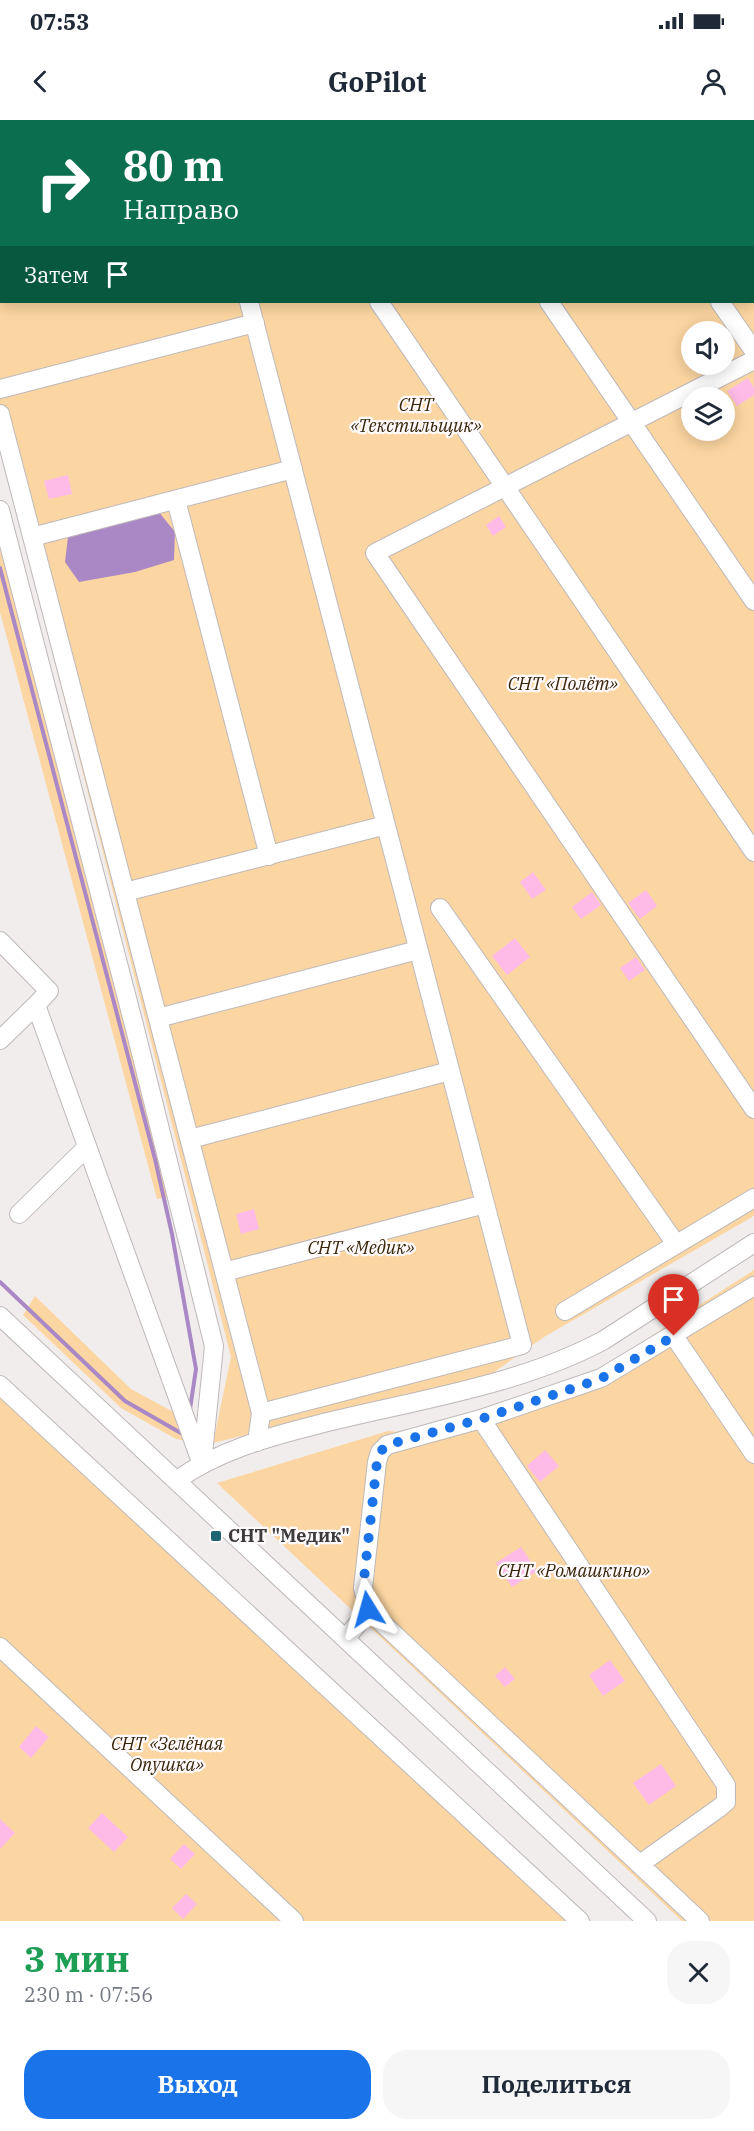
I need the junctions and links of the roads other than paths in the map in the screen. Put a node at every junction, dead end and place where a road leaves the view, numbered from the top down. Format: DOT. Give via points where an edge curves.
graph roads {
  1 [pos="249,303"];
  2 [pos="380,303"];
  3 [pos="550,303"];
  4 [pos="721,303"];
  5 [pos="255,323"];
  6 [pos="754,351"];
  7 [pos="754,360"];
  8 [pos="0,389"];
  9 [pos="0,414"];
  10 [pos="632,423"];
  11 [pos="292,469"];
  12 [pos="505,489"];
  13 [pos="176,500"];
  14 [pos="0,510"];
  15 [pos="32,537"];
  16 [pos="754,602"];
  17 [pos="386,825"];
  18 [pos="754,852"];
  19 [pos="269,856"];
  20 [pos="125,892"];
  21 [pos="441,908"];
  22 [pos="0,941"];
  23 [pos="418,950"];
  24 [pos="36,1005"];
  25 [pos="158,1018"];
  26 [pos="0,1040"];
  27 [pos="450,1071"];
  28 [pos="754,1108"];
  29 [pos="190,1139"];
  30 [pos="87,1147"];
  31 [pos="754,1198"];
  32 [pos="485,1204"];
  33 [pos="19,1214"];
  34 [pos="754,1243"];
  35 [pos="676,1244"];
  36 [pos="224,1272"];
  37 [pos="754,1286"];
  38 [pos="565,1311"];
  39 [pos="0,1316"];
  40 [pos="674,1336"];
  41 [pos="0,1385"];
  42 [pos="261,1413"];
  43 [pos="481,1419"];
  44 [pos="256,1442"];
  45 [pos="754,1454"];
  46 [pos="202,1464"];
  47 [pos="177,1480"];
  48 [pos="368,1609"];
  49 [pos="346,1638"];
  50 [pos="0,1647"];
  51 [pos="640,1864"];
  52 [pos="294,1921"];
  53 [pos="580,1921"];
  54 [pos="647,1921"];
  55 [pos="700,1921"];
  1 -- 5 [label="street"];
  2 -- 12 [label="street"];
  3 -- 10 [label="street"];
  4 -- 6 [label="street"];
  5 -- 8 [label="street"];
  5 -- 11 [label="street"];
  7 -- 10 [label="street"];
  9 -- 15 [label="street"];
  10 -- 12 [label="street"];
  10 -- 16 [label="street"];
  11 -- 13 [label="street"];
  11 -- 17 [label="street"];
  12 -- 18 [label="street"];
  12 -- 28 [label="street" via="375,554"];
  13 -- 15 [label="street"];
  13 -- 19 [label="street"];
  14 -- 46 [label="street" via="214,1346"];
  15 -- 20 [label="street"];
  17 -- 19 [label="street"];
  17 -- 23 [label="street"];
  19 -- 20 [label="street"];
  20 -- 25 [label="street"];
  21 -- 35 [label="street"];
  22 -- 24 [label="street" via="49,991"];
  23 -- 25 [label="street"];
  23 -- 27 [label="street"];
  24 -- 26 [label="street"];
  24 -- 30 [label="street"];
  25 -- 29 [label="street"];
  27 -- 29 [label="street"];
  27 -- 32 [label="street"];
  29 -- 36 [label="street"];
  30 -- 33 [label="street"];
  30 -- 46 [label="street"];
  31 -- 35 [label="street"];
  32 -- 36 [label="street"];
  32 -- 42 [label="street" via="522,1345"];
  34 -- 44 [label="street" via="604,1340 559,1362"];
  35 -- 38 [label="street"];
  36 -- 42 [label="street"];
  37 -- 40 [label="street"];
  39 -- 47 [label="street"];
  40 -- 43 [label="street" via="602,1378"];
  40 -- 45 [label="street"];
  41 -- 53 [label="street"];
  42 -- 44 [label="street"];
  43 -- 48 [label="street" via="396,1441 380,1452 363,1588"];
  43 -- 51 [label="street" via="726,1785 726,1802"];
  44 -- 46 [label="street"];
  46 -- 47 [label="street"];
  47 -- 49 [label="street"];
  48 -- 49 [label="street"];
  48 -- 51 [label="street"];
  49 -- 54 [label="street"];
  50 -- 52 [label="street"];
  51 -- 55 [label="street"];
}
